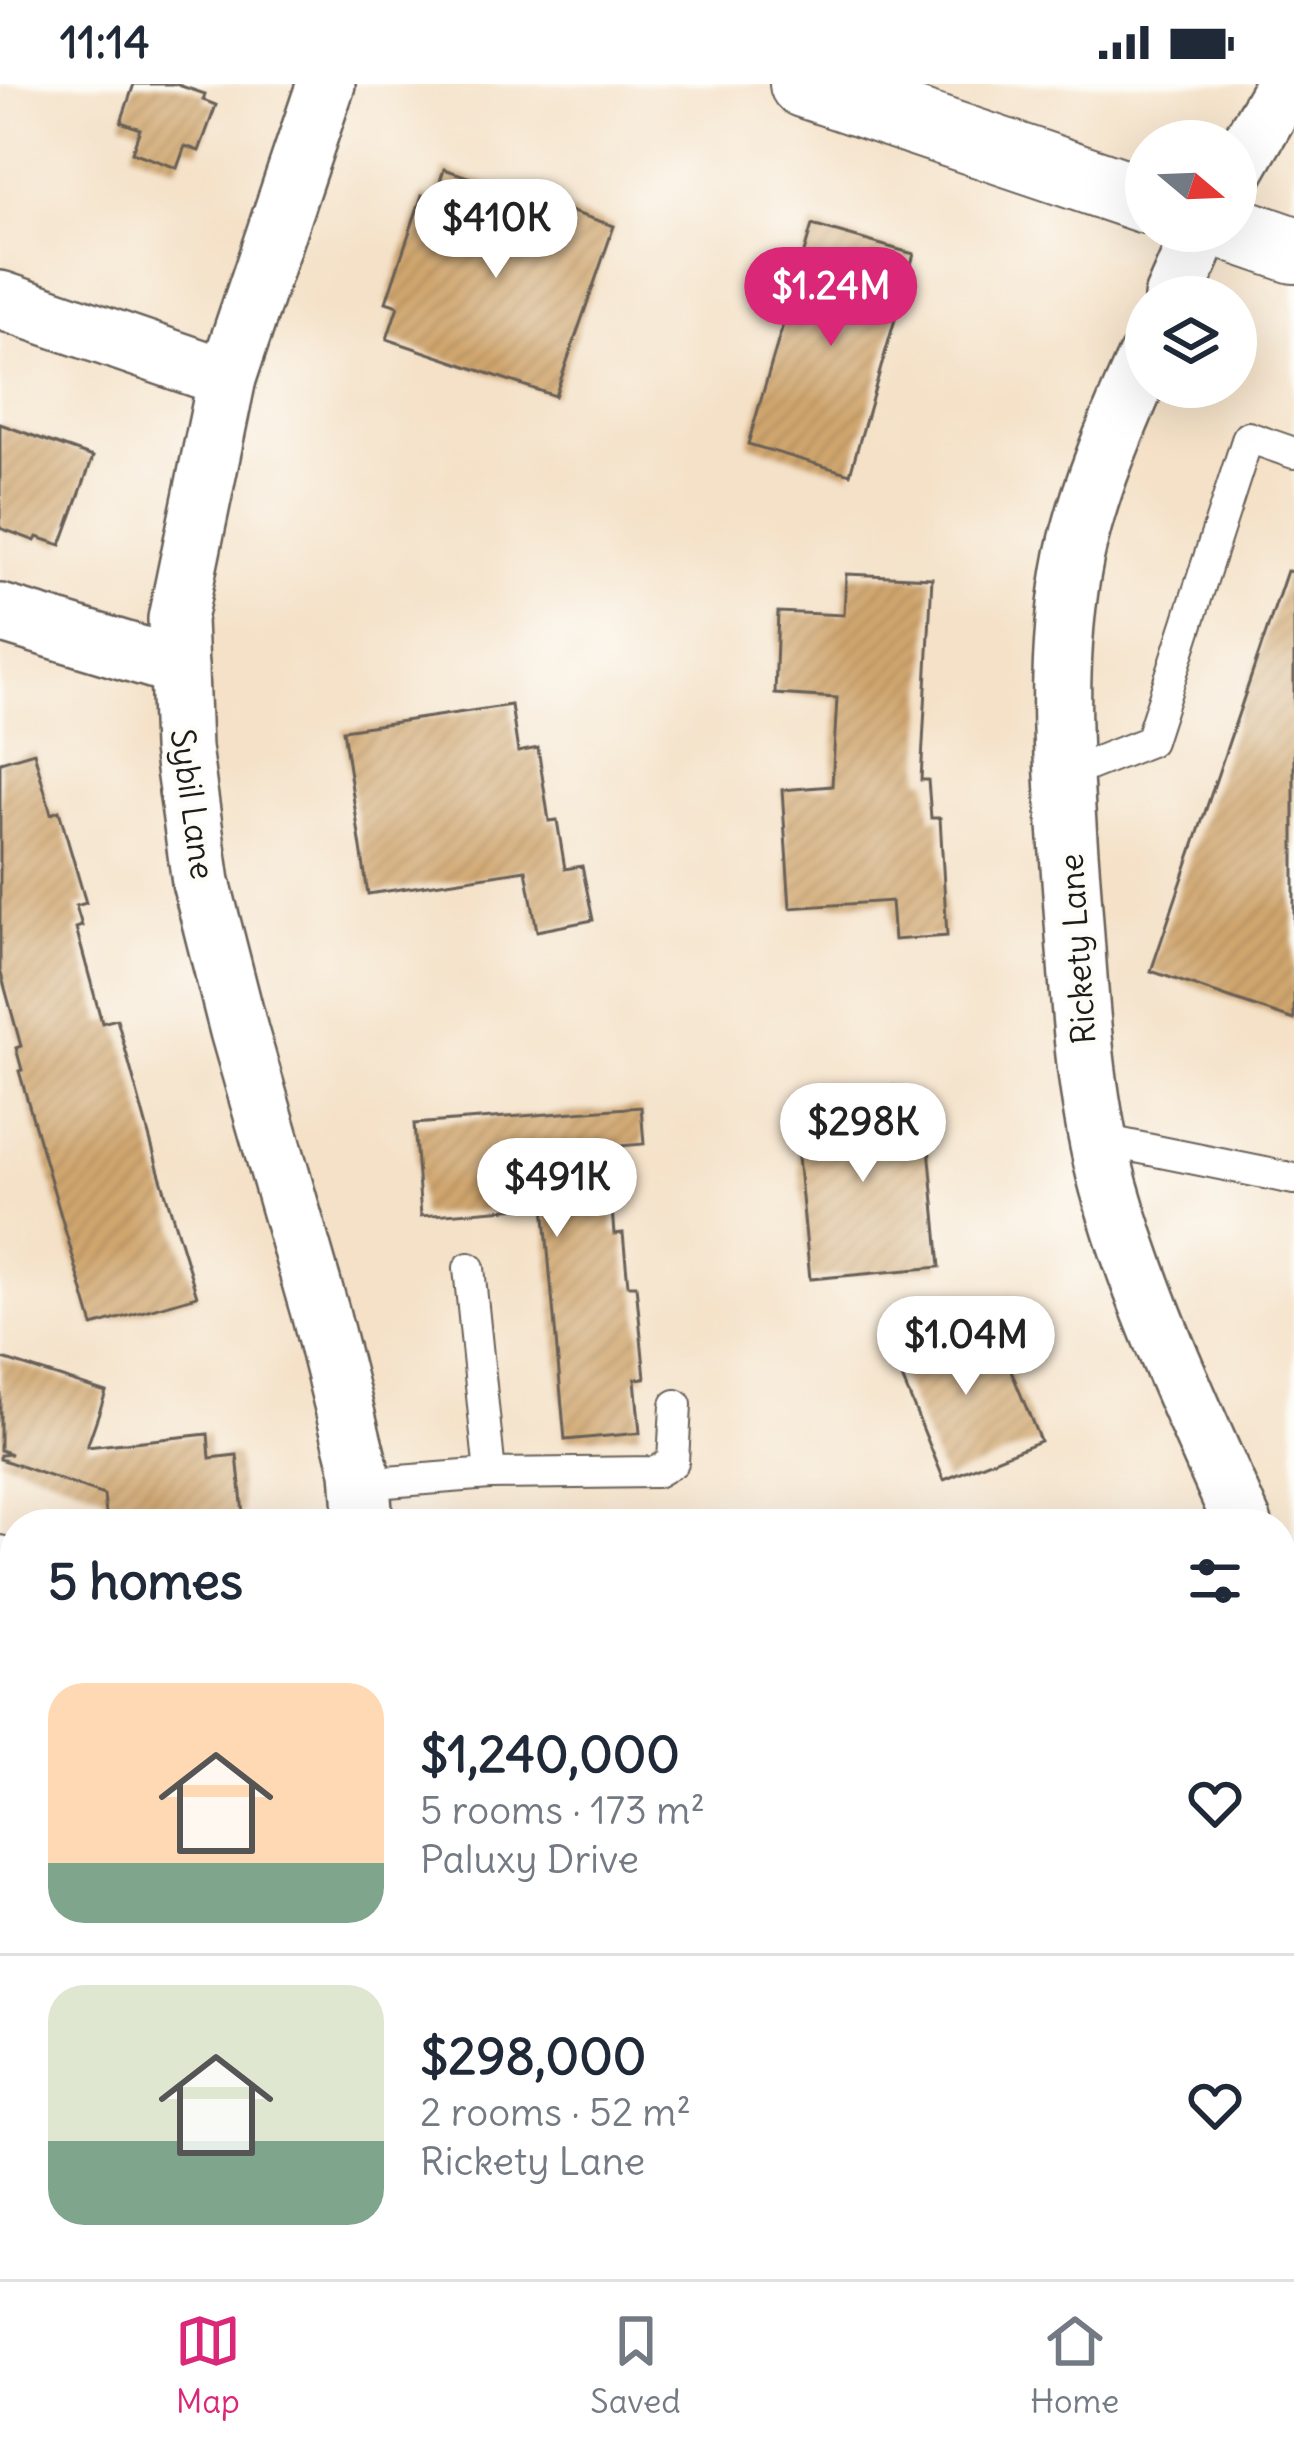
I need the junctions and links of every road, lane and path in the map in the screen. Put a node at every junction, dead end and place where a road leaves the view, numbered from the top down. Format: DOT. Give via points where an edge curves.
graph roads {
  1 [pos="326,84"];
  2 [pos="803,84"];
  3 [pos="1285,84"];
  4 [pos="1257,133"];
  5 [pos="1125,193"];
  6 [pos="1257,237"];
  7 [pos="1294,250"];
  8 [pos="0,300"];
  9 [pos="227,378"];
  10 [pos="1125,407"];
  11 [pos="1294,453"];
  12 [pos="0,613"];
  13 [pos="179,667"];
  14 [pos="1064,775"];
  15 [pos="1097,1139"];
  16 [pos="1294,1179"];
  17 [pos="470,1268"];
  18 [pos="676,1405"];
  19 [pos="490,1474"];
  20 [pos="363,1504"];
  21 [pos="1237,1509"];
  1 -- 9 [label="street, Sybil Lane"];
  2 -- 5 [label="main road"];
  3 -- 4 [label="street"];
  6 -- 7 [label="main road"];
  8 -- 9 [label="street"];
  9 -- 13 [label="street, Sybil Lane" via="177,619"];
  10 -- 14 [label="street, Rickety Lane" via="1076,554 1061,671"];
  11 -- 14 [label="lane" via="1247,436 1150,741"];
  12 -- 13 [label="street"];
  13 -- 20 [label="street, Sybil Lane" via="201,882 320,1312"];
  14 -- 15 [label="street, Rickety Lane"];
  15 -- 16 [label="lane"];
  15 -- 21 [label="street, Rickety Lane" via="1144,1297"];
  17 -- 19 [label="lane"];
  18 -- 19 [label="lane" via="673,1462 656,1472"];
  19 -- 20 [label="lane"];
}
